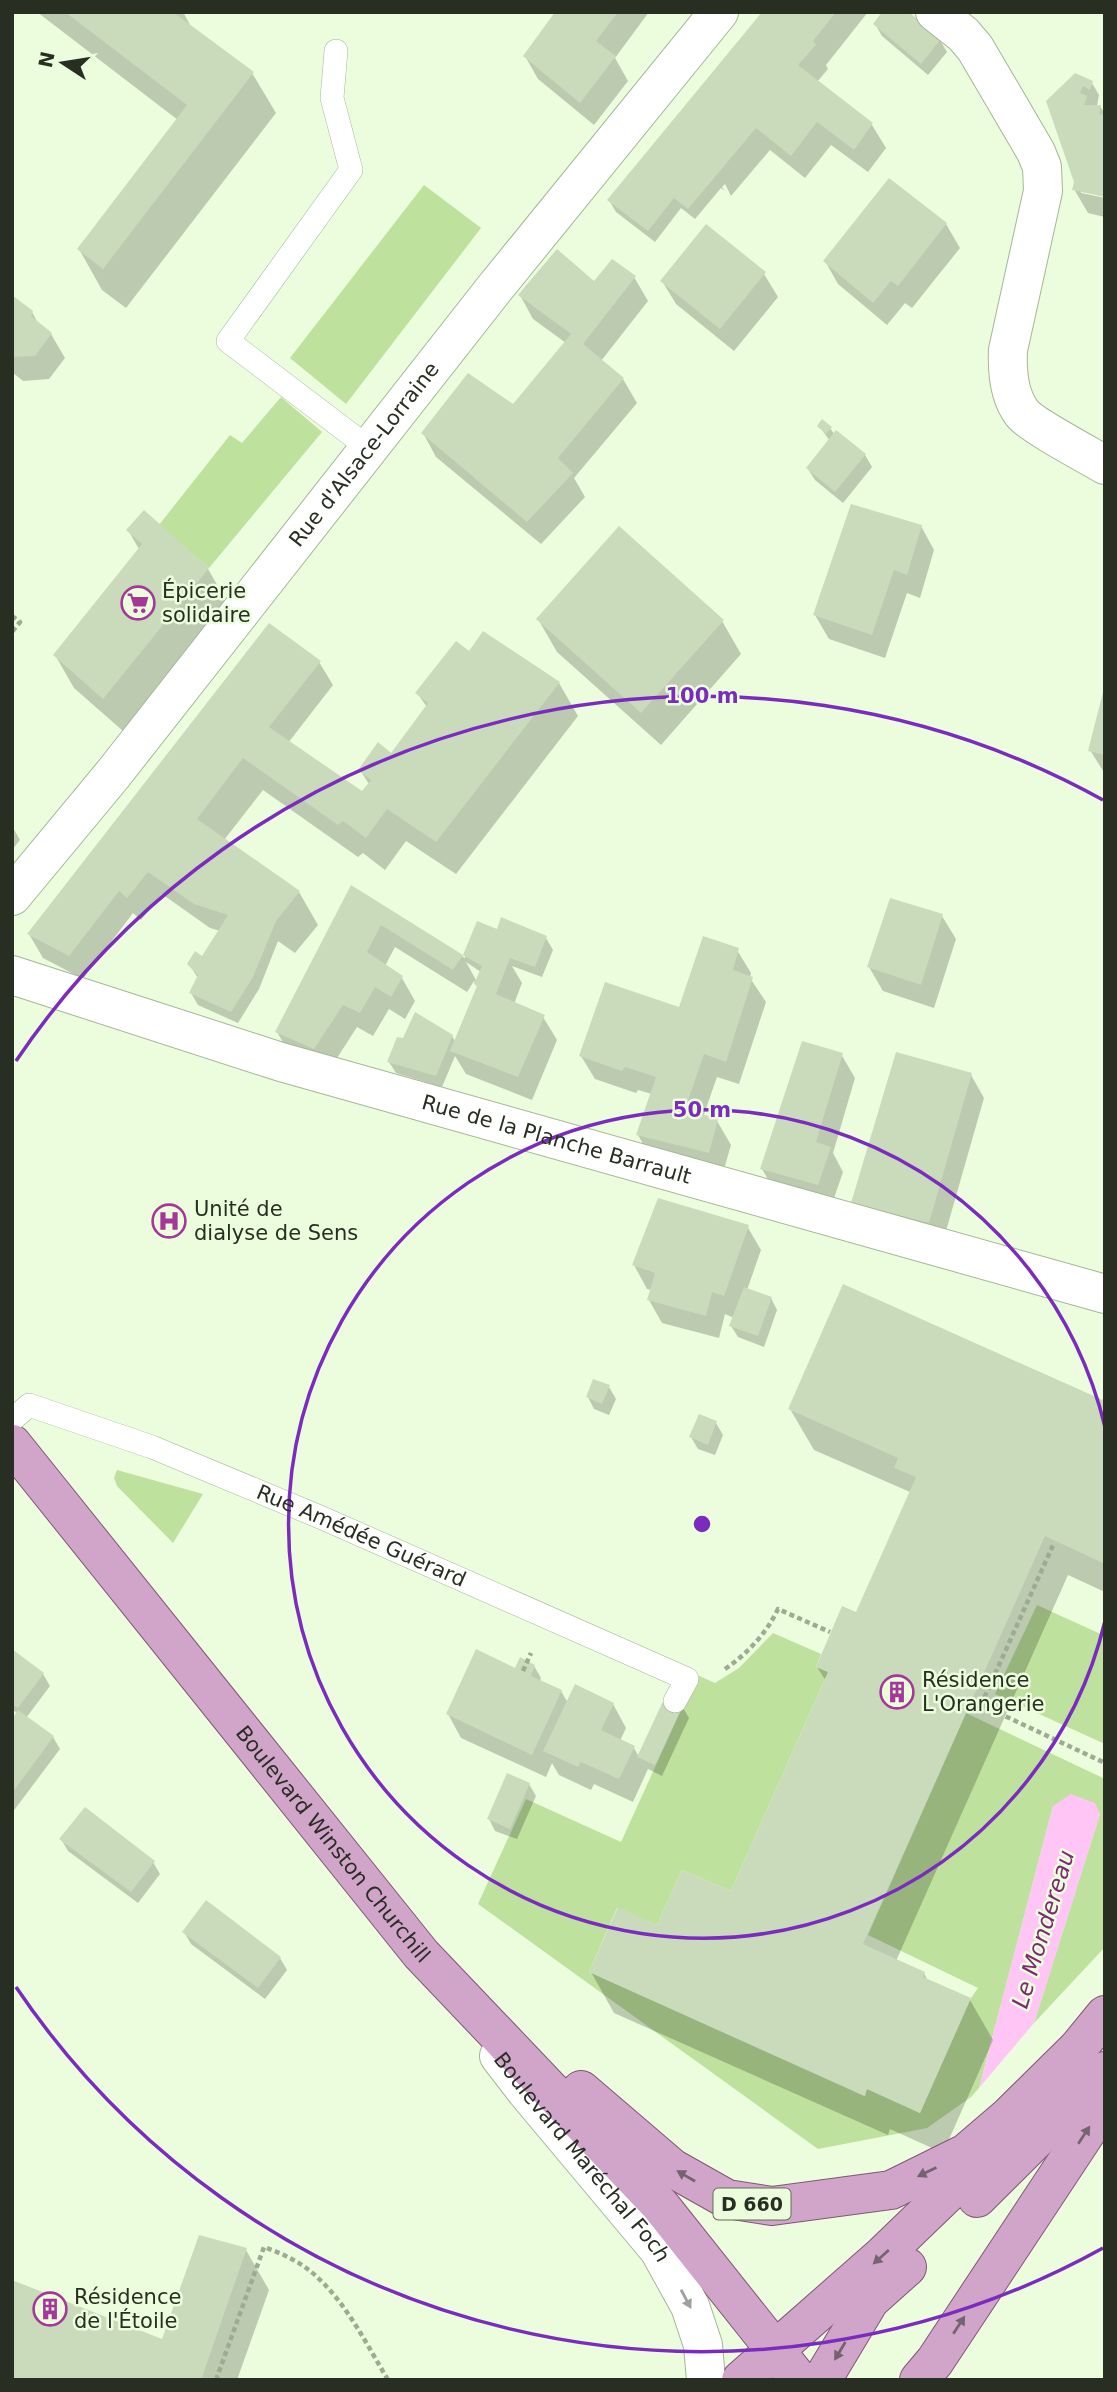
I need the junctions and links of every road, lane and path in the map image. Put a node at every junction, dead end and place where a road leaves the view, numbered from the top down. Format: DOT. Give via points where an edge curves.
graph roads {
  1 [pos="719,12"];
  2 [pos="935,12"];
  3 [pos="336,51"];
  4 [pos="370,449"];
  5 [pos="1105,465"];
  6 [pos="12,616"];
  7 [pos="12,632"];
  8 [pos="12,896"];
  9 [pos="12,975"];
  10 [pos="1105,1294"];
  11 [pos="12,1420"];
  12 [pos="12,1444"];
  13 [pos="1054,1543"];
  14 [pos="830,1632"];
  15 [pos="687,1679"];
  16 [pos="676,1701"];
  17 [pos="975,1702"];
  18 [pos="981,1705"];
  19 [pos="1105,1763"];
  20 [pos="421,1954"];
  21 [pos="1105,2015"];
  22 [pos="1105,2038"];
  23 [pos="1105,2071"];
  24 [pos="1105,2104"];
  25 [pos="775,2349"];
  26 [pos="216,2380"];
  27 [pos="388,2380"];
  28 [pos="706,2380"];
  29 [pos="741,2380"];
  30 [pos="799,2380"];
  31 [pos="822,2380"];
  32 [pos="919,2380"];
  1 -- 4 [label="street, Rue d'Alsace-Lorraine"];
  2 -- 5 [label="street" via="975,48 1042,167 1043,191 1008,350 1015,402 1024,416"];
  3 -- 4 [label="lane" via="332,98 351,170 228,341"];
  4 -- 8 [label="street, Rue d'Alsace-Lorraine"];
  6 -- 7 [label="path" via="20,622"];
  9 -- 10 [label="street, Rue de la Planche Barrault" via="281,1062"];
  11 -- 15 [label="lane, Rue Amédée Guérard" via="29,1405 152,1447"];
  12 -- 20 [label="main road, Boulevard Winston Churchill"];
  13 -- 18 [label="path"];
  14 -- 15 [label="path" via="778,1609 743,1656 716,1675 692,1667"];
  15 -- 16 [label="lane"];
  17 -- 18 [label="path"];
  18 -- 19 [label="path"];
  21 -- 20 [label="main road, D 660, one-way" via="1078,2048 966,2153 891,2190 772,2206 727,2199 672,2168"];
  20 -- 25 [label="main road, Boulevard Winston Churchill" via="660,2205"];
  20 -- 28 [label="street, Boulevard Maréchal Foch, one-way" via="526,2091 659,2250 690,2305"];
  22 -- 25 [label="main road, one-way" via="883,2255"];
  23 -- 31 [label="main road, one-way" via="870,2300"];
  32 -- 24 [label="main road, one-way"];
  25 -- 29 [label="main road"];
  25 -- 30 [label="main road"];
  26 -- 27 [label="path" via="264,2247 315,2275 335,2295"];
}
